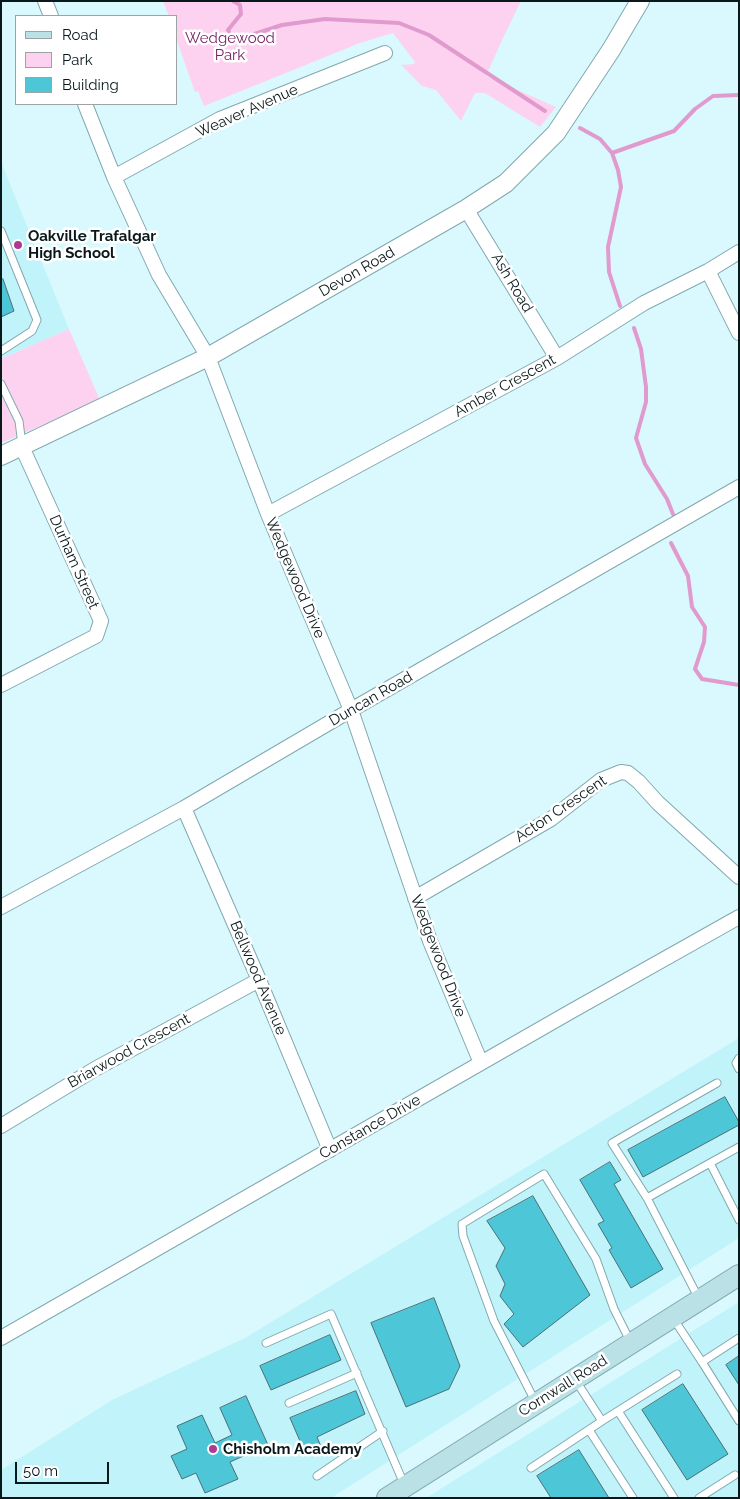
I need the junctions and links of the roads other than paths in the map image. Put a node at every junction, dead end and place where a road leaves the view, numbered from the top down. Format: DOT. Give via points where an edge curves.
graph roads {
  1 [pos="45,1"];
  2 [pos="640,1"];
  3 [pos="51,15"];
  4 [pos="385,53"];
  5 [pos="85,105"];
  6 [pos="114,177"];
  7 [pos="466,209"];
  8 [pos="1,231"];
  9 [pos="739,252"];
  10 [pos="708,271"];
  11 [pos="739,332"];
  12 [pos="1,351"];
  13 [pos="208,357"];
  14 [pos="557,358"];
  15 [pos="1,384"];
  16 [pos="22,447"];
  17 [pos="1,456"];
  18 [pos="739,487"];
  19 [pos="268,514"];
  20 [pos="1,685"];
  21 [pos="351,710"];
  22 [pos="184,808"];
  23 [pos="739,878"];
  24 [pos="415,898"];
  25 [pos="1,907"];
  26 [pos="739,917"];
  27 [pos="259,980"];
  28 [pos="739,1058"];
  29 [pos="480,1063"];
  30 [pos="739,1069"];
  31 [pos="718,1083"];
  32 [pos="1,1126"];
  33 [pos="739,1147"];
  34 [pos="330,1150"];
  35 [pos="710,1163"];
  36 [pos="647,1198"];
  37 [pos="739,1220"];
  38 [pos="739,1275"];
  39 [pos="699,1300"];
  40 [pos="672,1317"];
  41 [pos="1,1338"];
  42 [pos="739,1338"];
  43 [pos="266,1343"];
  44 [pos="631,1343"];
  45 [pos="702,1362"];
  46 [pos="357,1373"];
  47 [pos="677,1374"];
  48 [pos="574,1379"];
  49 [pos="289,1403"];
  50 [pos="536,1403"];
  51 [pos="618,1411"];
  52 [pos="602,1421"];
  53 [pos="739,1421"];
  54 [pos="589,1430"];
  55 [pos="383,1431"];
  56 [pos="531,1468"];
  57 [pos="735,1475"];
  58 [pos="317,1476"];
  59 [pos="405,1486"];
  60 [pos="387,1498"];
  61 [pos="632,1498"];
  62 [pos="674,1498"];
  63 [pos="699,1498"];
  1 -- 3 [label="street"];
  2 -- 7 [label="street, Devon Road" via="556,134 506,183"];
  4 -- 6 [label="street, Weaver Avenue" via="220,119"];
  5 -- 6 [label="street, Wedgewood Drive"];
  6 -- 13 [label="street, Wedgewood Drive" via="159,275"];
  7 -- 13 [label="street, Devon Road"];
  7 -- 14 [label="street, Ash Road"];
  8 -- 12 [label="lane" via="37,320 32,332"];
  9 -- 10 [label="street, Amber Crescent"];
  10 -- 11 [label="street"];
  10 -- 14 [label="street, Amber Crescent" via="644,303"];
  13 -- 16 [label="street, Devon Road"];
  13 -- 19 [label="street, Wedgewood Drive"];
  14 -- 19 [label="street, Amber Crescent"];
  15 -- 16 [label="lane" via="19,422"];
  16 -- 17 [label="street, Devon Road"];
  16 -- 20 [label="street, Durham Street" via="101,621 96,636"];
  18 -- 21 [label="street, Duncan Road"];
  19 -- 21 [label="street, Wedgewood Drive"];
  21 -- 22 [label="street, Duncan Road"];
  21 -- 24 [label="street, Wedgewood Drive"];
  22 -- 25 [label="street, Duncan Road"];
  22 -- 27 [label="street, Bellwood Avenue"];
  23 -- 24 [label="street, Acton Crescent" via="639,782 622,772 601,780 551,820"];
  24 -- 29 [label="street, Wedgewood Drive"];
  26 -- 29 [label="street, Constance Drive"];
  27 -- 32 [label="street, Briarwood Crescent" via="95,1069"];
  27 -- 34 [label="street, Bellwood Avenue"];
  28 -- 30 [label="lane" via="736,1063"];
  29 -- 34 [label="street, Constance Drive"];
  31 -- 36 [label="lane" via="612,1143"];
  33 -- 35 [label="lane"];
  34 -- 41 [label="street, Constance Drive"];
  35 -- 36 [label="lane"];
  35 -- 37 [label="lane"];
  36 -- 39 [label="lane"];
  38 -- 39 [label="main road, Cornwall Road"];
  39 -- 40 [label="main road, Cornwall Road"];
  40 -- 44 [label="main road, Cornwall Road"];
  40 -- 45 [label="lane"];
  42 -- 45 [label="lane"];
  43 -- 46 [label="lane" via="331,1314"];
  44 -- 48 [label="main road, Cornwall Road"];
  44 -- 50 [label="lane" via="614,1310 596,1258 544,1174 462,1224 463,1236 494,1321"];
  45 -- 53 [label="lane"];
  46 -- 49 [label="lane"];
  46 -- 55 [label="lane"];
  47 -- 51 [label="lane"];
  48 -- 50 [label="main road, Cornwall Road"];
  48 -- 52 [label="lane"];
  50 -- 59 [label="main road, Cornwall Road"];
  51 -- 52 [label="lane"];
  51 -- 62 [label="lane"];
  52 -- 54 [label="lane"];
  54 -- 56 [label="lane"];
  54 -- 61 [label="lane"];
  55 -- 58 [label="lane"];
  55 -- 59 [label="lane"];
  57 -- 63 [label="lane"];
  59 -- 60 [label="main road, Cornwall Road"];
}
